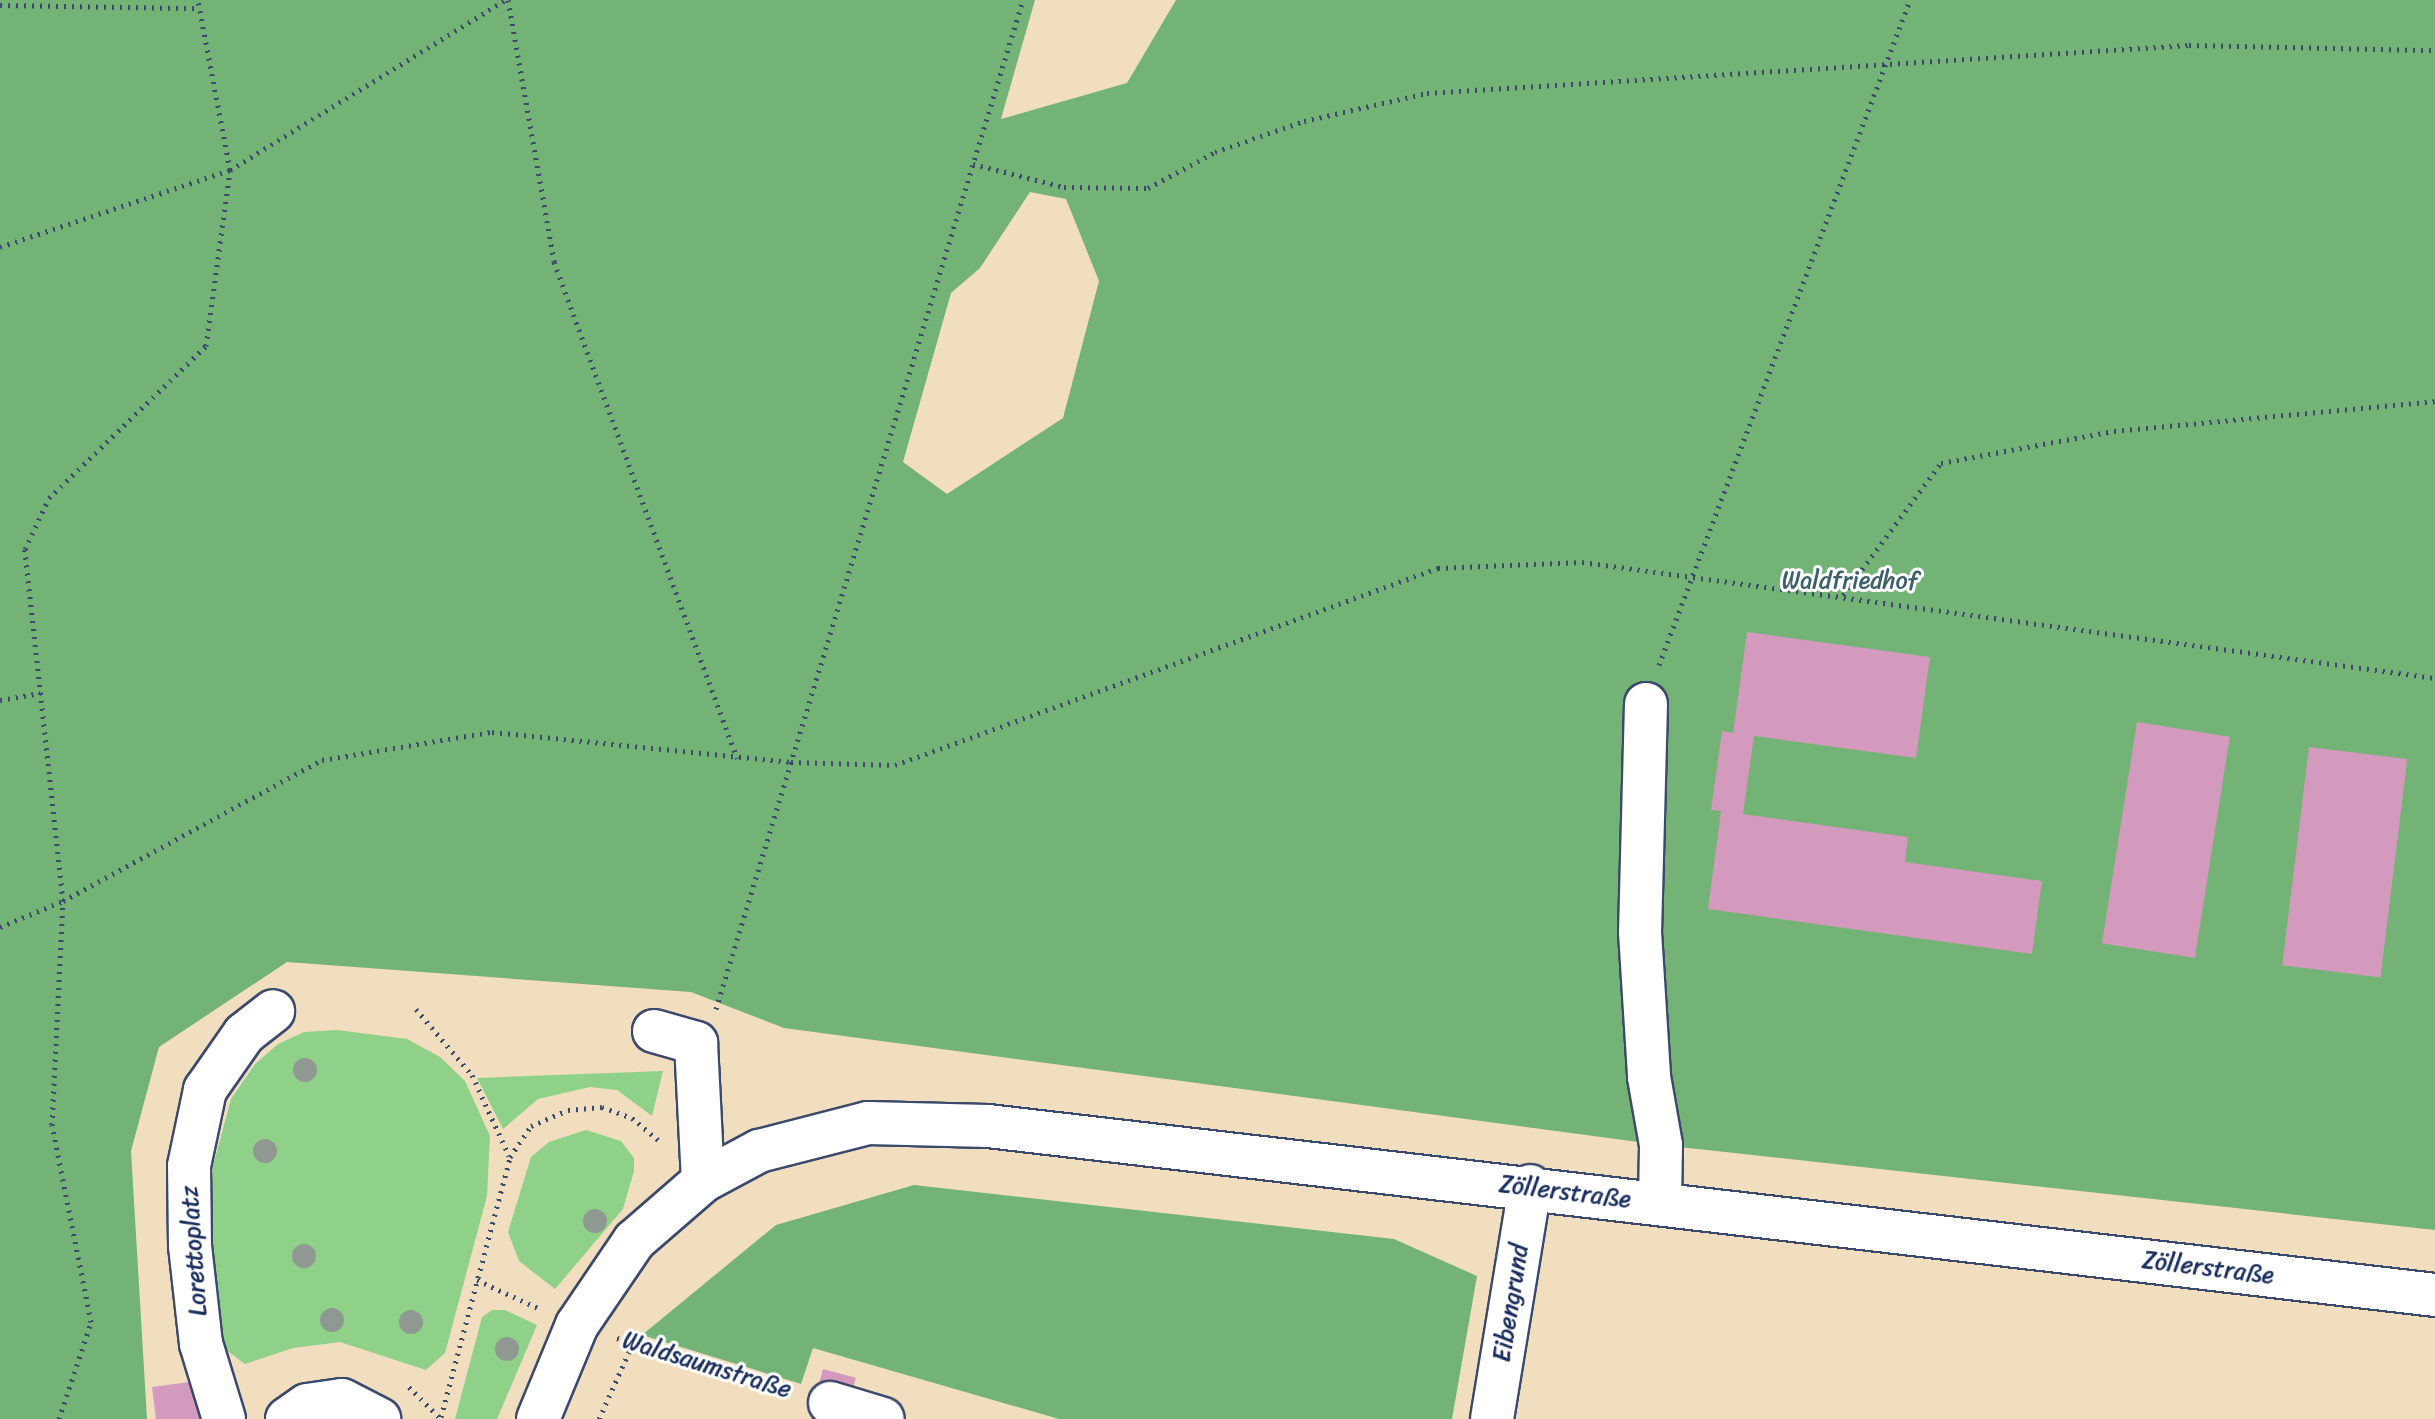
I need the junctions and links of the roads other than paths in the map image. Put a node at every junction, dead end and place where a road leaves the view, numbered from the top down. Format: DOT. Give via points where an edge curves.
graph roads {
  1 [pos="1646,704"];
  2 [pos="273,1011"];
  3 [pos="654,1031"];
  4 [pos="703,1181"];
  5 [pos="1530,1186"];
  6 [pos="1660,1204"];
  7 [pos="2435,1295"];
  8 [pos="830,1403"];
  9 [pos="224,1419"];
  10 [pos="287,1419"];
  11 [pos="379,1419"];
  12 [pos="538,1419"];
  13 [pos="883,1419"];
  14 [pos="1492,1419"];
  1 -- 6 [label="street" via="1640,932 1649,1077 1661,1145"];
  2 -- 9 [label="street, Lorettoplatz" via="244,1034 205,1090 189,1166 190,1246 201,1344"];
  3 -- 4 [label="street" via="696,1043"];
  4 -- 5 [label="street, Zöllerstraße" via="759,1151 868,1123 988,1126"];
  4 -- 12 [label="street" via="634,1241 577,1325"];
  5 -- 6 [label="street, Zöllerstraße"];
  5 -- 14 [label="street, Eibengrund"];
  6 -- 7 [label="street, Zöllerstraße"];
  8 -- 13 [label="street"];
  10 -- 11 [label="street" via="307,1405 342,1400"];
}
